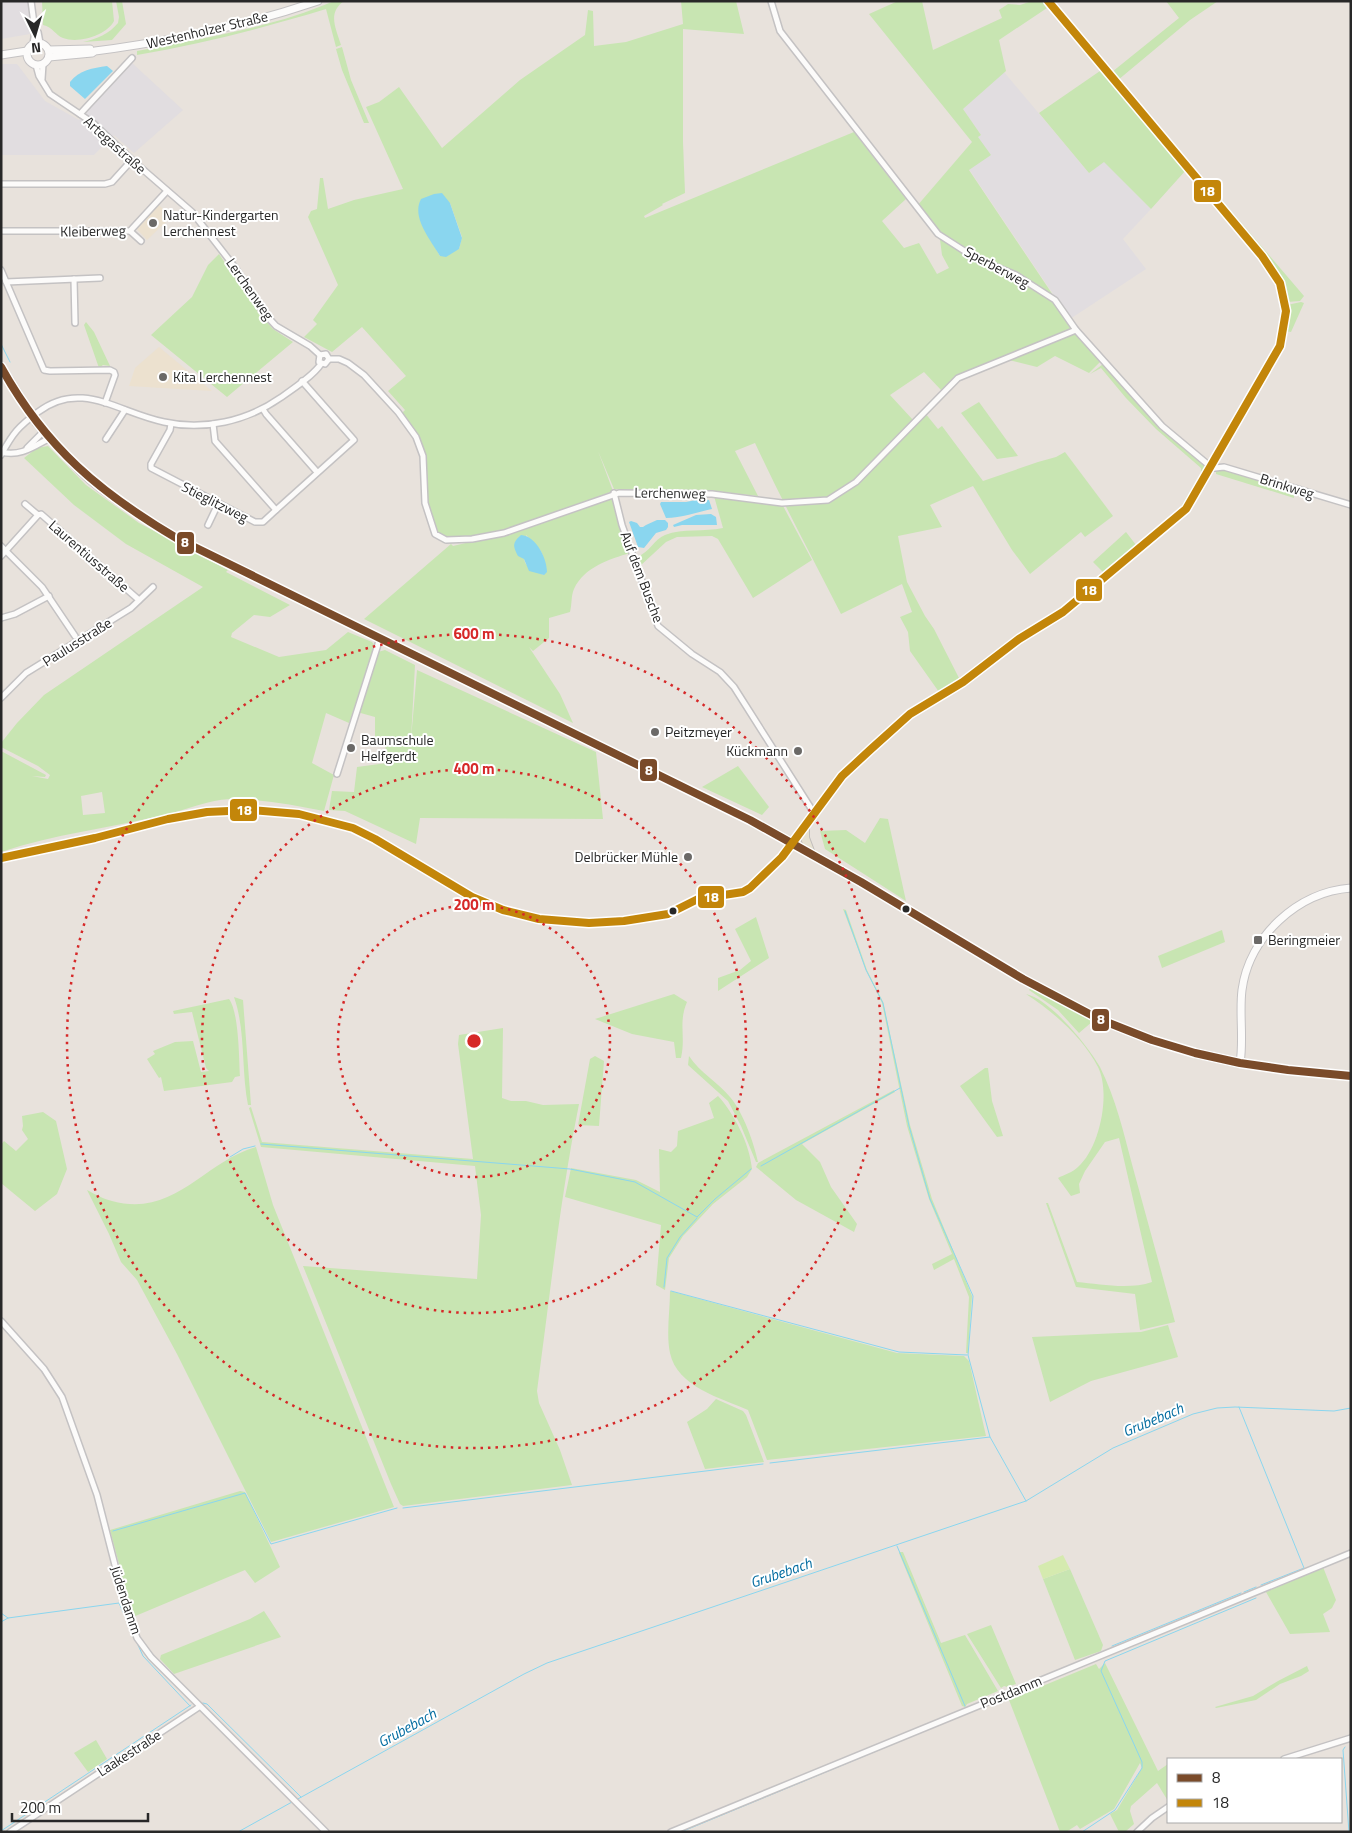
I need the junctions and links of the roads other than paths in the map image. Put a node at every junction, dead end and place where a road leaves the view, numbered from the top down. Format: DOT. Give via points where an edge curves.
graph roads {
  1 [pos="32,1"];
  2 [pos="318,1"];
  3 [pos="772,1"];
  4 [pos="1048,1"];
  5 [pos="36,43"];
  6 [pos="28,54"];
  7 [pos="49,54"];
  8 [pos="1,56"];
  9 [pos="132,58"];
  10 [pos="39,65"];
  11 [pos="80,114"];
  12 [pos="132,160"];
  13 [pos="1,184"];
  14 [pos="167,191"];
  15 [pos="1,231"];
  16 [pos="130,231"];
  17 [pos="141,241"];
  18 [pos="1,270"];
  19 [pos="100,278"];
  20 [pos="74,279"];
  21 [pos="6,282"];
  22 [pos="75,323"];
  23 [pos="1076,330"];
  24 [pos="320,356"];
  25 [pos="329,359"];
  26 [pos="322,364"];
  27 [pos="1,367"];
  28 [pos="302,381"];
  29 [pos="105,403"];
  30 [pos="263,409"];
  31 [pos="125,410"];
  32 [pos="171,424"];
  33 [pos="213,424"];
  34 [pos="44,431"];
  35 [pos="50,438"];
  36 [pos="106,439"];
  37 [pos="25,450"];
  38 [pos="2,453"];
  39 [pos="1217,458"];
  40 [pos="1212,467"];
  41 [pos="1224,467"];
  42 [pos="317,472"];
  43 [pos="614,494"];
  44 [pos="25,504"];
  45 [pos="218,504"];
  46 [pos="1351,505"];
  47 [pos="276,510"];
  48 [pos="38,515"];
  49 [pos="208,525"];
  50 [pos="1,546"];
  51 [pos="6,551"];
  52 [pos="1,556"];
  53 [pos="153,587"];
  54 [pos="49,596"];
  55 [pos="139,600"];
  56 [pos="1,618"];
  57 [pos="78,637"];
  58 [pos="380,638"];
  59 [pos="1,698"];
  60 [pos="337,774"];
  61 [pos="814,814"];
  62 [pos="805,826"];
  63 [pos="793,843"];
  64 [pos="812,854"];
  65 [pos="1,858"];
  66 [pos="1351,888"];
  67 [pos="1240,1063"];
  68 [pos="1351,1076"];
  69 [pos="1,1321"];
  70 [pos="1351,1553"];
  71 [pos="199,1707"];
  72 [pos="1351,1738"];
  73 [pos="1287,1758"];
  74 [pos="1167,1808"];
  75 [pos="10,1832"];
  76 [pos="326,1832"];
  77 [pos="671,1832"];
  78 [pos="1137,1832"];
  1 -- 5 [label="street" via="35,31 38,32"];
  2 -- 7 [label="main road, Westenholzer Straße" via="222,30 151,44 92,53"];
  3 -- 23 [label="street, Sperberweg" via="780,31 938,234 977,259 1016,274 1055,300"];
  4 -- 39 [label="street" via="1262,256 1280,283 1286,311 1280,346"];
  5 -- 6 [label="main road"];
  5 -- 7 [label="main road" via="45,45"];
  6 -- 8 [label="main road"];
  6 -- 10 [label="main road" via="32,64"];
  7 -- 10 [label="main road"];
  9 -- 11 [label="street"];
  10 -- 11 [label="street, Artegastraße" via="50,94"];
  11 -- 12 [label="street, Artegastraße"];
  12 -- 13 [label="street" via="112,182 105,184"];
  12 -- 14 [label="street, Artegastraße"];
  14 -- 16 [label="street, Kleiberweg"];
  14 -- 24 [label="street, Lerchenweg" via="192,212 238,270 263,312 276,326 310,346"];
  15 -- 16 [label="street, Kleiberweg"];
  16 -- 17 [label="street"];
  18 -- 21 [label="street"];
  19 -- 20 [label="street"];
  20 -- 21 [label="street"];
  20 -- 22 [label="street"];
  21 -- 29 [label="street" via="44,370 114,372"];
  23 -- 40 [label="street, Sperberweg" via="1162,426"];
  23 -- 43 [label="street, Lerchenweg" via="958,378 856,482 828,500 782,502 712,494"];
  24 -- 25 [label="street, Lerchenweg" via="326,354"];
  24 -- 26 [label="street"];
  25 -- 26 [label="street"];
  25 -- 43 [label="street, Lerchenweg" via="348,363 364,375 416,437 423,456 425,503 430,521 436,534 446,540 504,534"];
  26 -- 28 [label="street"];
  27 -- 34 [label="main road, bridge"];
  28 -- 30 [label="street"];
  28 -- 42 [label="street" via="354,440"];
  29 -- 31 [label="street"];
  29 -- 38 [label="street" via="78,396 56,400 20,425"];
  30 -- 33 [label="street"];
  30 -- 42 [label="street"];
  31 -- 32 [label="street"];
  31 -- 36 [label="street"];
  32 -- 33 [label="street"];
  32 -- 45 [label="street, Stieglitzweg" via="151,468"];
  33 -- 47 [label="street, Stieglitzweg" via="215,441"];
  34 -- 35 [label="main road"];
  34 -- 37 [label="street"];
  35 -- 37 [label="street"];
  35 -- 58 [label="main road" via="91,480 144,519 178,539"];
  37 -- 38 [label="street"];
  39 -- 40 [label="street"];
  39 -- 41 [label="street"];
  40 -- 41 [label="street, Brinkweg"];
  40 -- 61 [label="street" via="1186,509 1063,612 910,714 842,776"];
  41 -- 46 [label="street, Brinkweg"];
  42 -- 47 [label="street"];
  43 -- 61 [label="street, Auf dem Busche" via="658,626 720,672 734,687"];
  44 -- 48 [label="street, Laurentiusstraße"];
  45 -- 47 [label="street, Stieglitzweg" via="259,523"];
  45 -- 49 [label="street"];
  48 -- 51 [label="street, Laurentiusstraße"];
  48 -- 55 [label="street, Laurentiusstraße" via="41,514"];
  50 -- 51 [label="street"];
  51 -- 52 [label="street, Laurentiusstraße"];
  51 -- 54 [label="street"];
  53 -- 55 [label="street, Paulusstraße"];
  54 -- 56 [label="street"];
  54 -- 57 [label="street"];
  55 -- 57 [label="street, Paulusstraße" via="131,608"];
  57 -- 59 [label="street, Paulusstraße" via="74,643 26,673"];
  58 -- 60 [label="street"];
  58 -- 63 [label="main road"];
  61 -- 62 [label="street"];
  62 -- 63 [label="street"];
  62 -- 64 [label="main road" via="805,838"];
  63 -- 64 [label="main road"];
  63 -- 65 [label="street" via="743,892 698,899 658,916 596,923 539,919 503,910 465,893 364,833 325,820 278,811 207,812"];
  64 -- 67 [label="main road" via="1079,1009 1152,1040"];
  66 -- 67 [label="main road" via="1316,897 1293,909 1256,949 1242,990"];
  67 -- 68 [label="main road"];
  69 -- 71 [label="street, Jüdendamm" via="44,1369 62,1397 97,1496 125,1604 138,1638 151,1657"];
  70 -- 77 [label="street, Postdamm"];
  71 -- 75 [label="street, Laakestraße"];
  71 -- 76 [label="street, Jüdendamm"];
  72 -- 73 [label="street"];
  74 -- 78 [label="street"];
}
